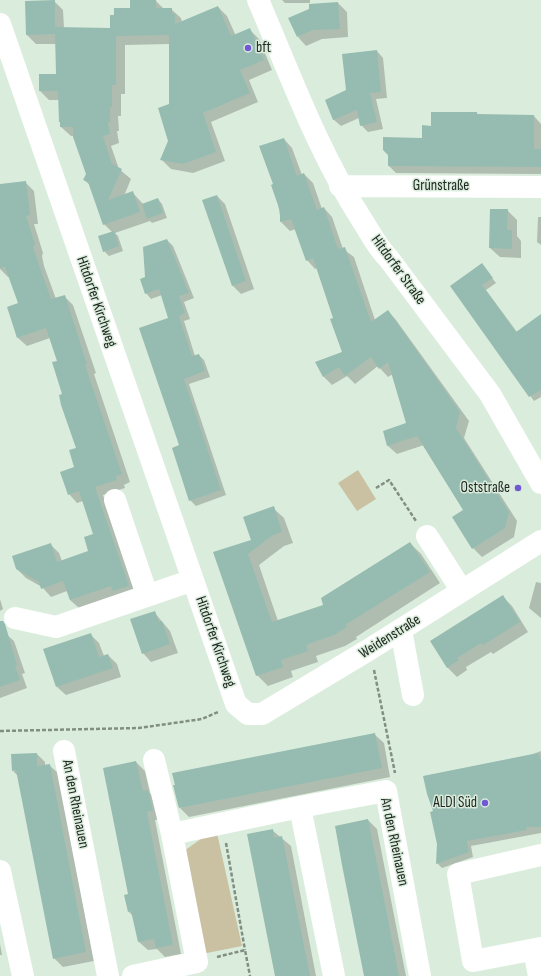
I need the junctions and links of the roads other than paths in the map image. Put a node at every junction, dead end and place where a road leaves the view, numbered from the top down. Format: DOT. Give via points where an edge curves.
graph roads {
  1 [pos="258,0"];
  2 [pos="0,24"];
  3 [pos="340,186"];
  4 [pos="541,187"];
  5 [pos="541,483"];
  6 [pos="115,500"];
  7 [pos="427,536"];
  8 [pos="541,541"];
  9 [pos="193,580"];
  10 [pos="462,591"];
  11 [pos="147,595"];
  12 [pos="15,618"];
  13 [pos="400,630"];
  14 [pos="413,695"];
  15 [pos="236,704"];
  16 [pos="64,751"];
  17 [pos="154,760"];
  18 [pos="300,807"];
  19 [pos="172,834"];
  20 [pos="541,855"];
  21 [pos="0,871"];
  22 [pos="538,949"];
  23 [pos="23,976"];
  24 [pos="108,976"];
  25 [pos="133,976"];
  26 [pos="334,976"];
  27 [pos="420,976"];
  28 [pos="539,976"];
  1 -- 3 [label="street, Hitdorfer Straße"];
  2 -- 9 [label="street, Hitdorfer Kirchweg"];
  3 -- 4 [label="street, Grünstraße"];
  3 -- 5 [label="street, Hitdorfer Straße" via="377,247 389,259 490,394"];
  6 -- 11 [label="street"];
  7 -- 10 [label="street"];
  8 -- 10 [label="street, Weidenstraße"];
  9 -- 11 [label="street, Hitdorfer Kirchweg"];
  9 -- 15 [label="street, Hitdorfer Kirchweg"];
  10 -- 13 [label="street, Weidenstraße"];
  11 -- 12 [label="street, Hitdorfer Kirchweg" via="56,627"];
  13 -- 14 [label="street"];
  13 -- 15 [label="street, Weidenstraße" via="262,714 248,714"];
  16 -- 24 [label="street, An den Rheinauen"];
  17 -- 19 [label="street"];
  18 -- 19 [label="street, An den Rheinauen"];
  18 -- 26 [label="street"];
  18 -- 27 [label="street, An den Rheinauen" via="386,791"];
  19 -- 25 [label="street" via="197,962"];
  20 -- 22 [label="street" via="458,874 473,961"];
  21 -- 23 [label="street"];
  22 -- 28 [label="street"];
}
